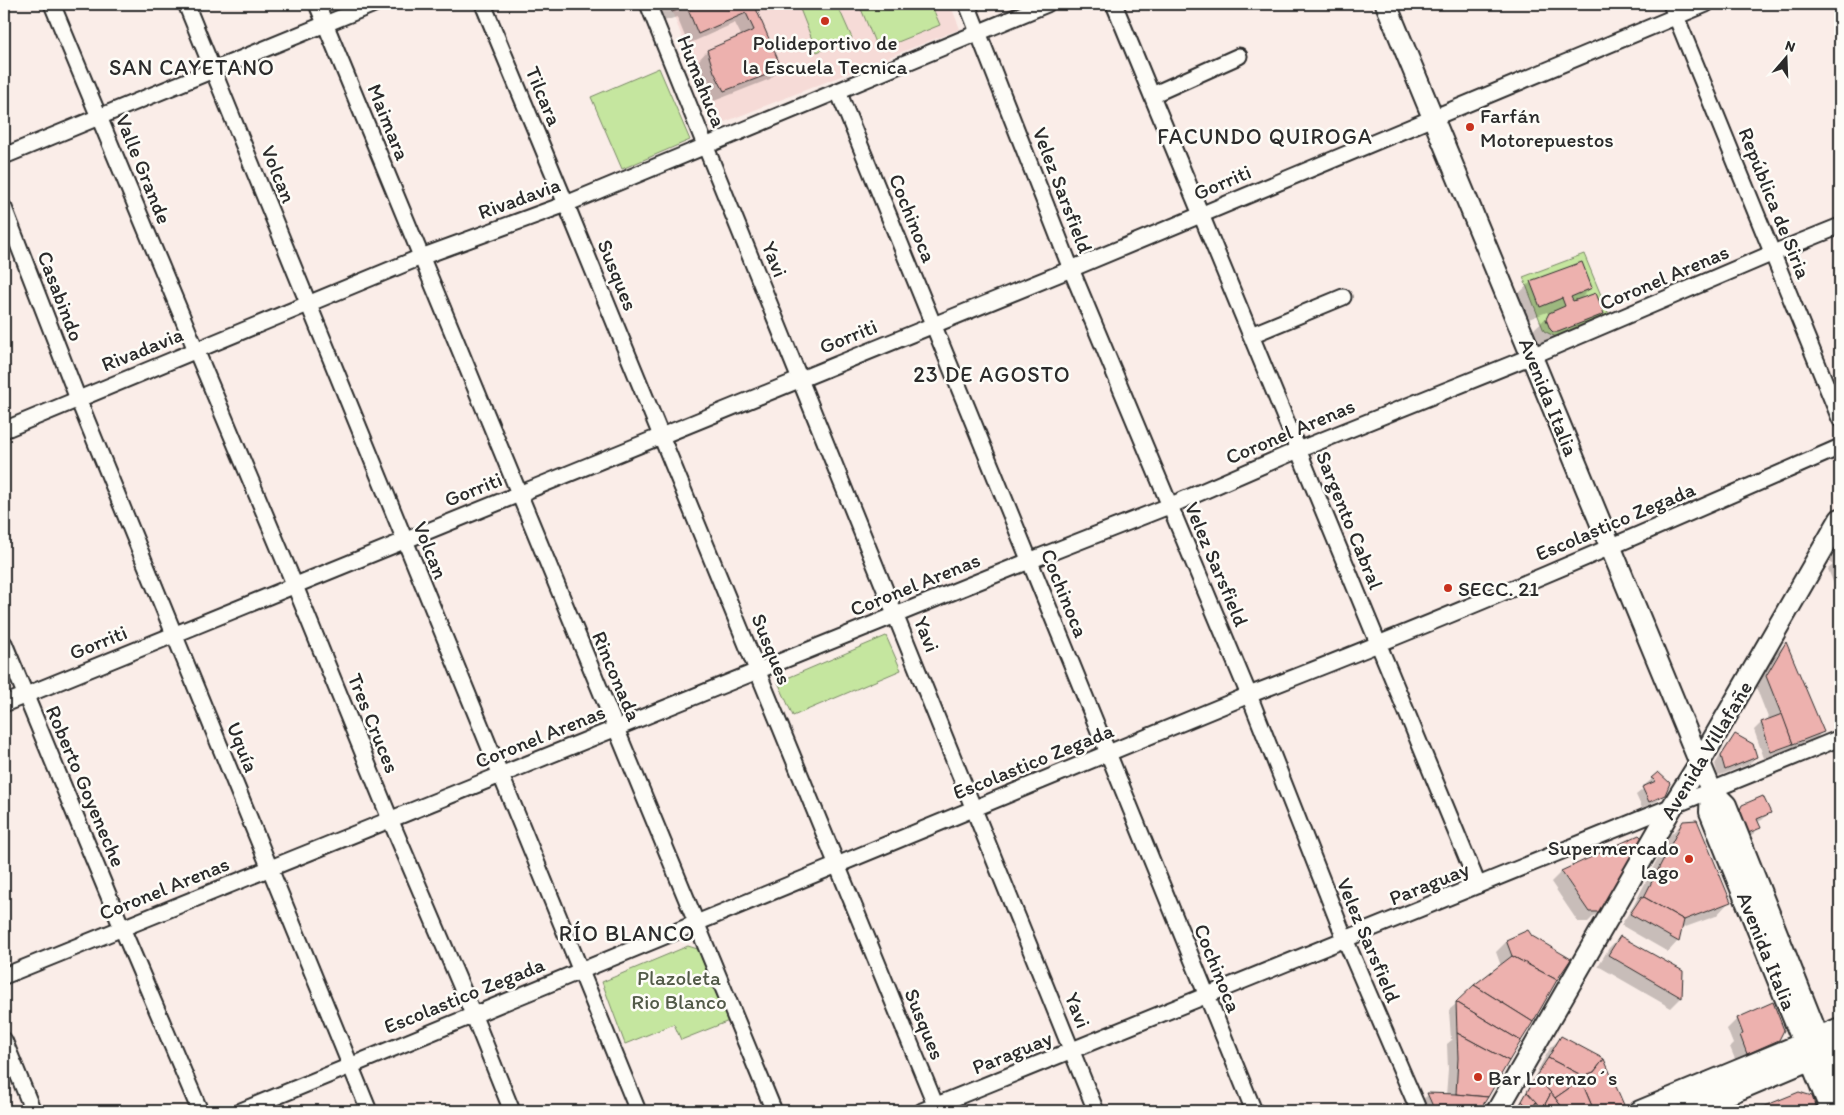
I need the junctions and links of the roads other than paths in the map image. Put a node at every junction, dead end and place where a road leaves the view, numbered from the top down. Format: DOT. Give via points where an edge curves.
graph roads {
  1 [pos="52,4"];
  2 [pos="186,4"];
  3 [pos="318,4"];
  4 [pos="374,4"];
  5 [pos="483,4"];
  6 [pos="648,4"];
  7 [pos="967,4"];
  8 [pos="1047,4"];
  9 [pos="1114,4"];
  10 [pos="1386,4"];
  11 [pos="1706,4"];
  12 [pos="1674,10"];
  13 [pos="326,24"];
  14 [pos="979,32"];
  15 [pos="1239,56"];
  16 [pos="213,70"];
  17 [pos="838,91"];
  18 [pos="1152,95"];
  19 [pos="99,117"];
  20 [pos="1433,118"];
  21 [pos="706,146"];
  22 [pos="4,156"];
  23 [pos="566,204"];
  24 [pos="4,208"];
  25 [pos="1201,214"];
  26 [pos="1840,226"];
  27 [pos="1773,253"];
  28 [pos="421,257"];
  29 [pos="1071,268"];
  30 [pos="1343,297"];
  31 [pos="309,304"];
  32 [pos="933,324"];
  33 [pos="1251,335"];
  34 [pos="196,350"];
  35 [pos="1532,356"];
  36 [pos="800,379"];
  37 [pos="78,399"];
  38 [pos="1840,419"];
  39 [pos="4,430"];
  40 [pos="661,436"];
  41 [pos="1840,447"];
  42 [pos="1298,450"];
  43 [pos="518,494"];
  44 [pos="1169,506"];
  45 [pos="1840,519"];
  46 [pos="405,540"];
  47 [pos="1610,547"];
  48 [pos="1029,561"];
  49 [pos="296,586"];
  50 [pos="896,614"];
  51 [pos="174,634"];
  52 [pos="4,643"];
  53 [pos="1379,645"];
  54 [pos="757,671"];
  55 [pos="25,695"];
  56 [pos="1249,695"];
  57 [pos="4,704"];
  58 [pos="615,728"];
  59 [pos="1840,738"];
  60 [pos="1108,753"];
  61 [pos="1700,762"];
  62 [pos="500,775"];
  63 [pos="1711,790"];
  64 [pos="1672,807"];
  65 [pos="974,808"];
  66 [pos="390,819"];
  67 [pos="837,865"];
  68 [pos="270,868"];
  69 [pos="1478,886"];
  70 [pos="696,923"];
  71 [pos="122,928"];
  72 [pos="1345,940"];
  73 [pos="580,970"];
  74 [pos="4,976"];
  75 [pos="1206,996"];
  76 [pos="474,1014"];
  77 [pos="1840,1028"];
  78 [pos="4,1040"];
  79 [pos="1819,1048"];
  80 [pos="1072,1050"];
  81 [pos="350,1065"];
  82 [pos="1840,1092"];
  83 [pos="932,1109"];
  84 [pos="32,1111"];
  85 [pos="200,1111"];
  86 [pos="241,1111"];
  87 [pos="369,1111"];
  88 [pos="512,1111"];
  89 [pos="638,1111"];
  90 [pos="774,1111"];
  91 [pos="1096,1111"];
  92 [pos="1254,1111"];
  93 [pos="1419,1111"];
  94 [pos="1497,1111"];
  95 [pos="1640,1111"];
  96 [pos="1688,1111"];
  97 [pos="1831,1111"];
  1 -- 19 [label="street, Valle Grande"];
  2 -- 16 [label="street, Volcan"];
  3 -- 13 [label="street, Maimara"];
  4 -- 13 [label="street"];
  5 -- 23 [label="street, Tilcara"];
  6 -- 21 [label="street, Humahuca"];
  7 -- 14 [label="street, Velez Sarsfield"];
  8 -- 14 [label="street, Rivadavia"];
  9 -- 18 [label="street, Sargento Cabral"];
  10 -- 20 [label="street, Avenida Italia"];
  11 -- 12 [label="street, Gorriti"];
  12 -- 20 [label="street, Gorriti"];
  12 -- 27 [label="street, República de Siria"];
  13 -- 16 [label="street"];
  13 -- 28 [label="street, Maimara"];
  14 -- 17 [label="street, Rivadavia"];
  14 -- 29 [label="street, Velez Sarsfield"];
  15 -- 18 [label="street"];
  16 -- 19 [label="street"];
  16 -- 31 [label="street, Volcan"];
  17 -- 21 [label="street, Rivadavia"];
  17 -- 32 [label="street, Cochinoca"];
  18 -- 25 [label="street, Sargento Cabral"];
  19 -- 22 [label="street"];
  19 -- 34 [label="street, Valle Grande"];
  20 -- 25 [label="street, Gorriti"];
  20 -- 35 [label="street, Avenida Italia"];
  21 -- 23 [label="street, Rivadavia"];
  21 -- 36 [label="street, Yavi"];
  23 -- 28 [label="street, Rivadavia"];
  23 -- 40 [label="street, Susques"];
  24 -- 37 [label="street, Casabindo"];
  25 -- 29 [label="street, Gorriti"];
  25 -- 33 [label="street, Sargento Cabral"];
  26 -- 27 [label="street, Coronel Arenas"];
  27 -- 35 [label="street, Coronel Arenas"];
  27 -- 38 [label="street, República de Siria"];
  28 -- 31 [label="street, Rivadavia"];
  28 -- 43 [label="street, Rinconada"];
  29 -- 32 [label="street, Gorriti"];
  29 -- 44 [label="street, Velez Sarsfield"];
  30 -- 33 [label="street"];
  31 -- 34 [label="street, Rivadavia"];
  31 -- 46 [label="street, Volcan"];
  32 -- 36 [label="street, Gorriti"];
  32 -- 48 [label="street, Cochinoca"];
  33 -- 42 [label="street, Sargento Cabral"];
  34 -- 37 [label="street, Rivadavia"];
  34 -- 49 [label="street, Tres Cruces"];
  35 -- 42 [label="street, Coronel Arenas"];
  35 -- 47 [label="street, Avenida Italia"];
  36 -- 40 [label="street, Gorriti"];
  36 -- 50 [label="street, Yavi"];
  37 -- 39 [label="street, Rivadavia"];
  37 -- 51 [label="street, Uquía"];
  40 -- 43 [label="street, Gorriti"];
  40 -- 54 [label="street, Susques"];
  41 -- 47 [label="street, Escolastico Zegada"];
  42 -- 44 [label="street, Coronel Arenas"];
  42 -- 53 [label="street, Sargento Cabral"];
  43 -- 46 [label="street, Gorriti"];
  43 -- 58 [label="street, Rinconada"];
  44 -- 48 [label="street, Coronel Arenas"];
  44 -- 56 [label="street, Velez Sarsfield"];
  45 -- 61 [label="street, Avenida Villafañe"];
  46 -- 49 [label="street, Gorriti"];
  46 -- 62 [label="street, Volcan"];
  47 -- 53 [label="street, Escolastico Zegada"];
  47 -- 61 [label="street, Avenida Italia"];
  48 -- 50 [label="street, Coronel Arenas"];
  48 -- 60 [label="street, Cochinoca"];
  49 -- 51 [label="street, Gorriti"];
  49 -- 66 [label="street, Tres Cruces"];
  50 -- 54 [label="street, Coronel Arenas"];
  50 -- 65 [label="street, Yavi"];
  51 -- 55 [label="street, Gorriti"];
  51 -- 68 [label="street, Uquía"];
  52 -- 55 [label="street, Roberto Goyeneche"];
  53 -- 56 [label="street, Escolastico Zegada"];
  53 -- 69 [label="street, Sargento Cabral"];
  54 -- 58 [label="street, Coronel Arenas"];
  54 -- 67 [label="street, Susques"];
  55 -- 57 [label="street, Gorriti"];
  55 -- 71 [label="street, Roberto Goyeneche"];
  56 -- 60 [label="street, Escolastico Zegada"];
  56 -- 72 [label="street, Velez Sarsfield"];
  58 -- 62 [label="street, Coronel Arenas"];
  58 -- 70 [label="street, Rinconada"];
  59 -- 63 [label="street, Paraguay"];
  60 -- 65 [label="street, Escolastico Zegada"];
  60 -- 75 [label="street, Cochinoca"];
  61 -- 63 [label="street, Avenida Italia"];
  61 -- 64 [label="street, Avenida Villafañe"];
  62 -- 66 [label="street, Coronel Arenas"];
  62 -- 73 [label="street, Volcan"];
  63 -- 64 [label="street, Paraguay"];
  63 -- 79 [label="street, Avenida Italia" via="1710,812"];
  64 -- 69 [label="street, Paraguay"];
  64 -- 94 [label="street, Avenida Villafañe"];
  65 -- 67 [label="street, Escolastico Zegada"];
  65 -- 80 [label="street, Yavi"];
  66 -- 68 [label="street, Coronel Arenas"];
  66 -- 76 [label="street, Tres Cruces"];
  67 -- 70 [label="street, Escolastico Zegada"];
  67 -- 83 [label="street, Susques"];
  68 -- 71 [label="street, Coronel Arenas"];
  68 -- 81 [label="street, Uquía"];
  69 -- 72 [label="street, Paraguay"];
  70 -- 73 [label="street, Escolastico Zegada"];
  70 -- 90 [label="street, Rinconada"];
  71 -- 74 [label="street, Coronel Arenas"];
  71 -- 85 [label="street, Roberto Goyeneche"];
  72 -- 75 [label="street, Paraguay"];
  72 -- 93 [label="street, Velez Sarsfield"];
  73 -- 76 [label="street, Escolastico Zegada"];
  73 -- 89 [label="street, Volcan"];
  75 -- 80 [label="street, Paraguay"];
  75 -- 92 [label="street, Cochinoca"];
  76 -- 81 [label="street, Escolastico Zegada"];
  76 -- 88 [label="street, Tres Cruces"];
  77 -- 79 [label="street"];
  78 -- 84 [label="street"];
  79 -- 82 [label="street, Avenida Italia"];
  79 -- 95 [label="street"];
  79 -- 96 [label="street"];
  79 -- 97 [label="street, Avenida Italia"];
  80 -- 83 [label="street, Paraguay"];
  80 -- 91 [label="street, Yavi"];
  81 -- 86 [label="street, Escolastico Zegada"];
  81 -- 87 [label="street, Uquía"];
}
